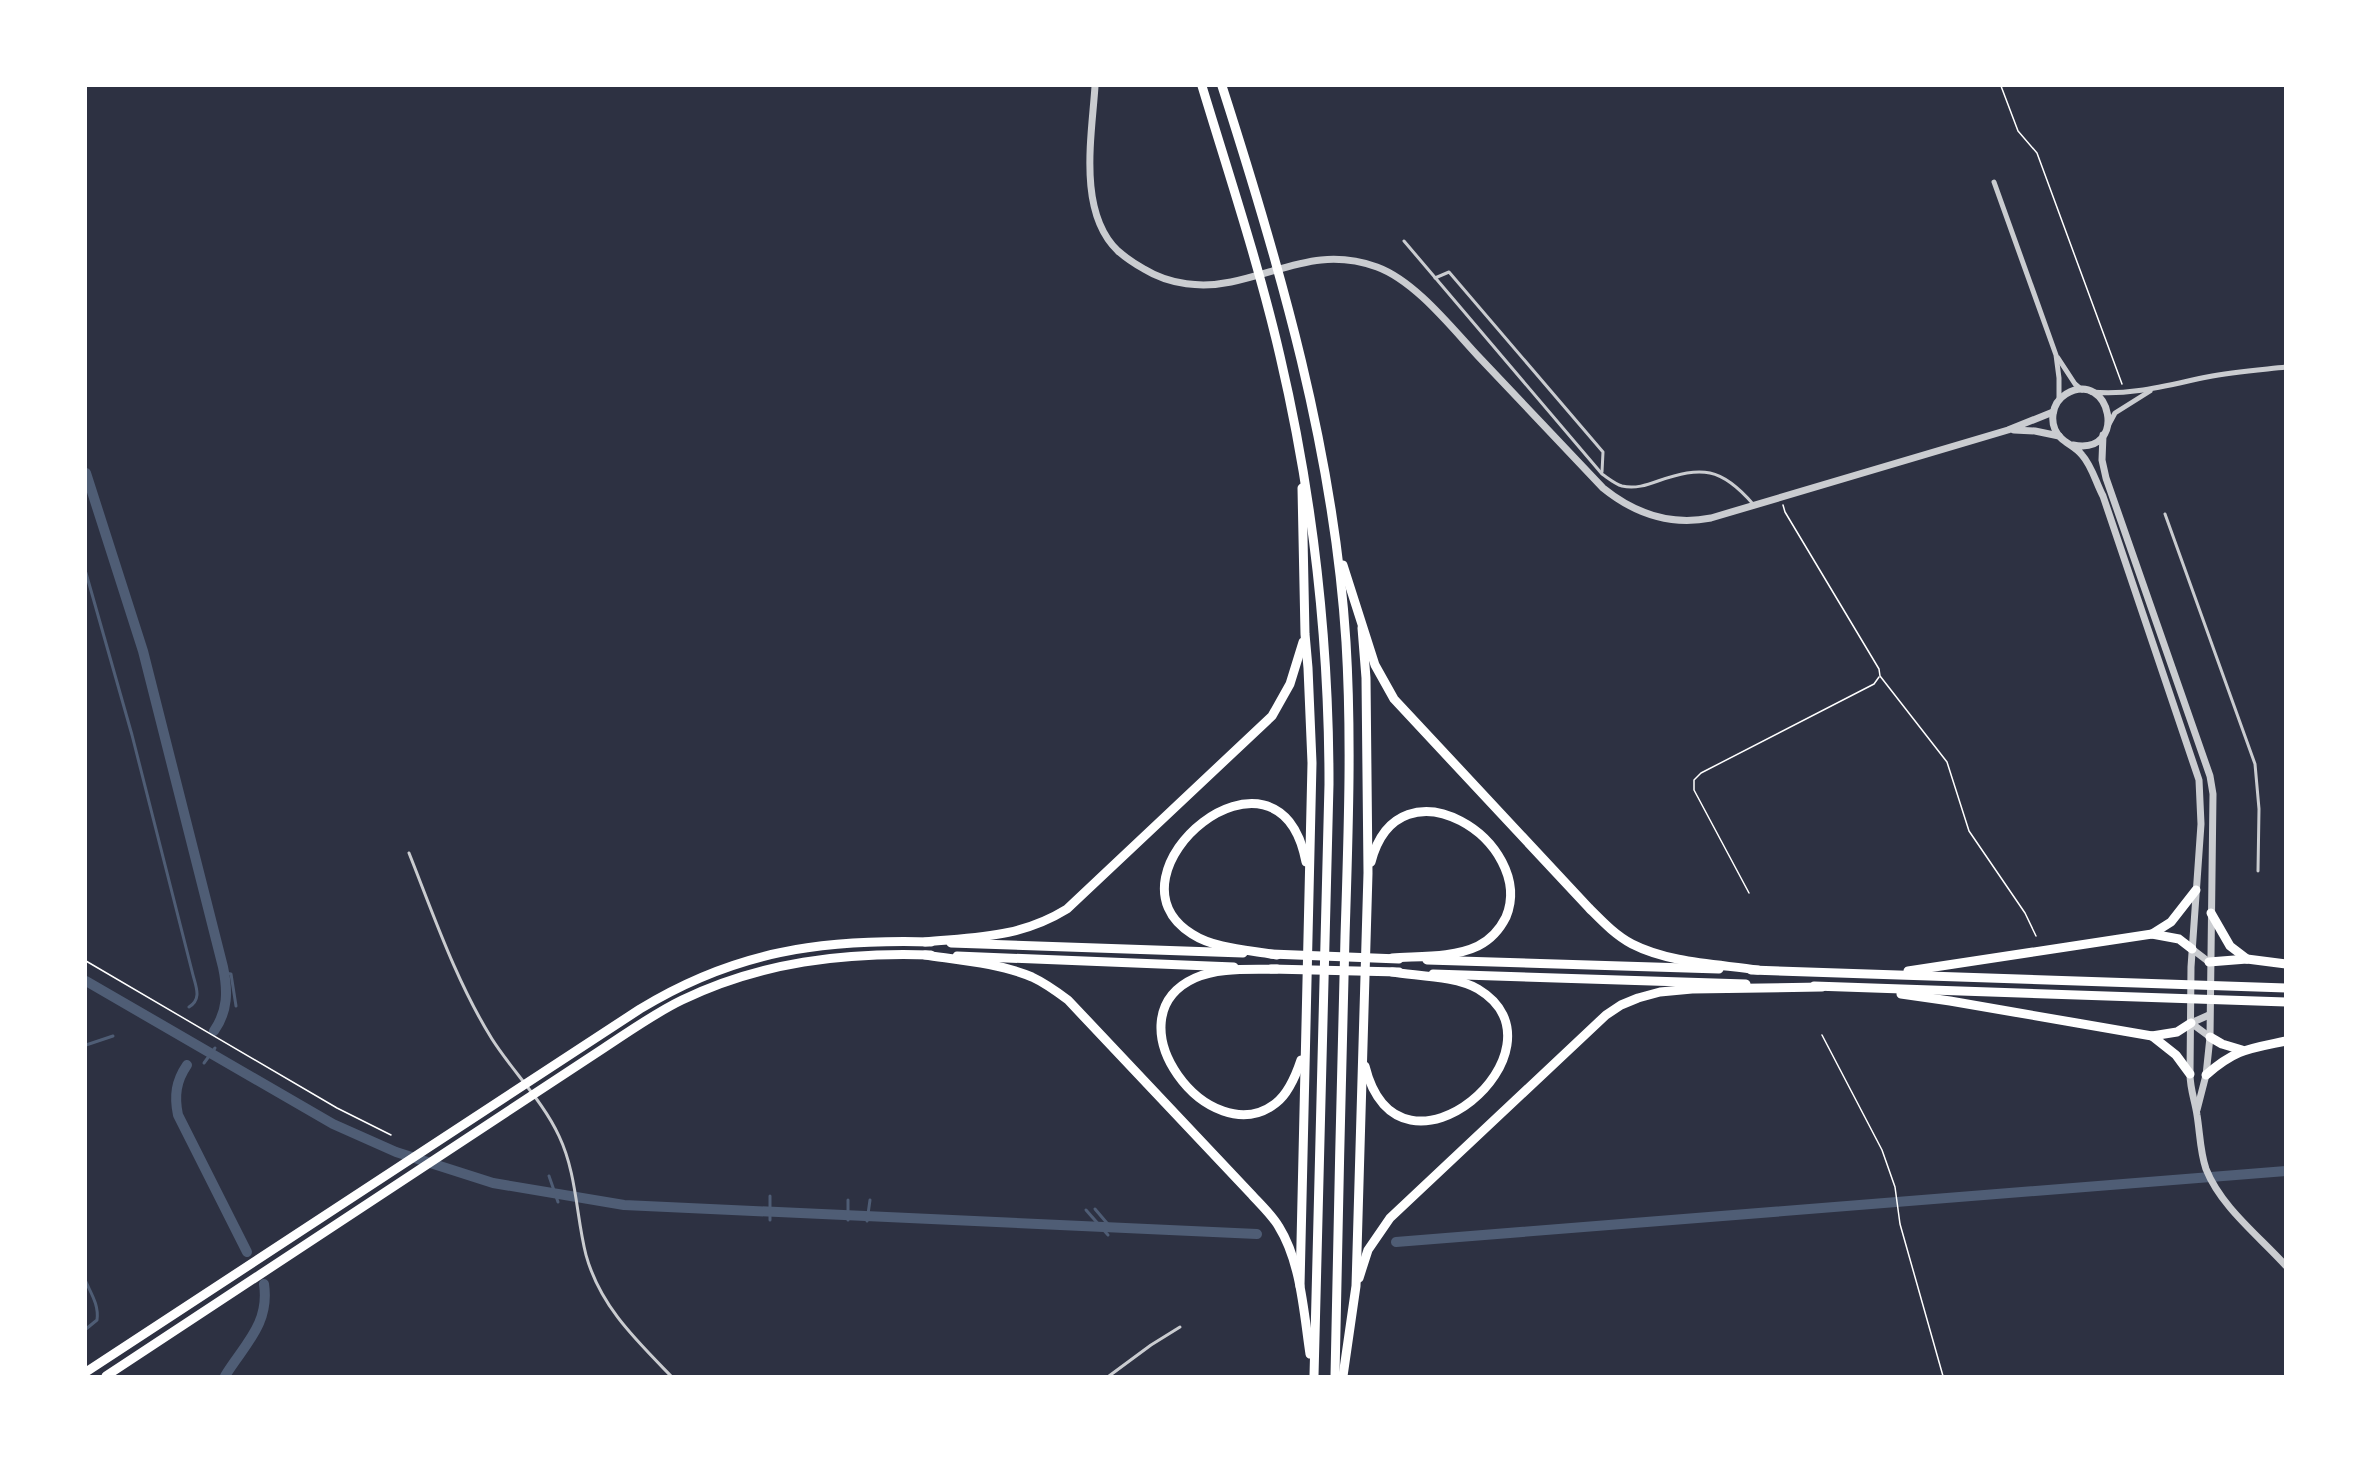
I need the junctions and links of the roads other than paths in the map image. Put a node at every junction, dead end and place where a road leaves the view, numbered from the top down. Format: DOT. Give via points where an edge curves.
graph roads {
  1 [pos="1095,86"];
  2 [pos="1202,86"];
  3 [pos="1222,86"];
  4 [pos="1994,182"];
  5 [pos="1404,241"];
  6 [pos="1435,278"];
  7 [pos="2056,355"];
  8 [pos="2286,367"];
  9 [pos="2154,389"];
  10 [pos="2082,390"];
  11 [pos="2091,392"];
  12 [pos="2059,400"];
  13 [pos="2053,412"];
  14 [pos="2108,426"];
  15 [pos="2008,430"];
  16 [pos="2103,435"];
  17 [pos="2059,436"];
  18 [pos="2073,445"];
  19 [pos="1301,461"];
  20 [pos="1602,474"];
  21 [pos="1754,505"];
  22 [pos="2165,514"];
  23 [pos="1336,546"];
  24 [pos="1362,628"];
  25 [pos="1305,634"];
  26 [pos="409,853"];
  27 [pos="2258,871"];
  28 [pos="1308,872"];
  29 [pos="1368,873"];
  30 [pos="2196,890"];
  31 [pos="2211,913"];
  32 [pos="2152,934"];
  33 [pos="925,942"];
  34 [pos="2192,949"];
  35 [pos="1277,954"];
  36 [pos="925,955"];
  37 [pos="1392,958"];
  38 [pos="2247,959"];
  39 [pos="2209,962"];
  40 [pos="2286,964"];
  41 [pos="2191,967"];
  42 [pos="1277,969"];
  43 [pos="1758,970"];
  44 [pos="1392,972"];
  45 [pos="1888,974"];
  46 [pos="1821,987"];
  47 [pos="1845,987"];
  48 [pos="2286,988"];
  49 [pos="2286,1002"];
  50 [pos="2209,1015"];
  51 [pos="2191,1023"];
  52 [pos="2152,1036"];
  53 [pos="2210,1037"];
  54 [pos="2286,1041"];
  55 [pos="2242,1050"];
  56 [pos="1304,1052"];
  57 [pos="1362,1054"];
  58 [pos="2190,1074"];
  59 [pos="2206,1075"];
  60 [pos="2197,1113"];
  61 [pos="2286,1266"];
  62 [pos="1300,1286"];
  63 [pos="1356,1286"];
  64 [pos="1180,1327"];
  65 [pos="86,1372"];
  66 [pos="106,1377"];
  67 [pos="671,1377"];
  68 [pos="1109,1377"];
  69 [pos="1314,1377"];
  70 [pos="1335,1377"];
  71 [pos="1343,1377"];
  1 -- 21 [label="street" via="1090,156 1093,199 1106,235 1117,250 1149,272 1190,285 1211,285 1310,260 1342,259 1368,264 1394,275 1412,289 1603,488 1631,508 1664,519 1695,521"];
  2 -- 19 [label="highway" via="1274,334"];
  3 -- 23 [label="highway" via="1301,360"];
  4 -- 7 [label="street"];
  5 -- 6 [label="lane"];
  6 -- 20 [label="lane"];
  6 -- 20 [label="lane" via="1449,272 1603,452"];
  7 -- 10 [label="street"];
  7 -- 12 [label="street"];
  8 -- 9 [label="street" via="2207,377"];
  9 -- 11 [label="street"];
  9 -- 14 [label="street" via="2115,413"];
  10 -- 11 [label="street"];
  10 -- 12 [label="street" via="2069,392"];
  11 -- 14 [label="street" via="2104,403"];
  12 -- 13 [label="street"];
  13 -- 15 [label="street"];
  13 -- 17 [label="street" via="2053,425"];
  14 -- 16 [label="street"];
  15 -- 17 [label="street"];
  15 -- 21 [label="street"];
  16 -- 18 [label="street" via="2092,444"];
  16 -- 31 [label="street" via="2106,478 2210,776 2214,820"];
  17 -- 18 [label="street"];
  18 -- 30 [label="street" via="2083,455 2103,496 2199,780 2201,824"];
  19 -- 25 [label="highway"];
  19 -- 69 [label="highway" via="1319,573 1329,717"];
  20 -- 21 [label="lane" via="1621,486 1634,487 1685,472 1707,471 1731,483"];
  22 -- 27 [label="lane" via="2255,764"];
  23 -- 24 [label="highway"];
  23 -- 70 [label="highway" via="1346,641 1349,783"];
  24 -- 29 [label="highway"];
  24 -- 43 [label="highway" via="1382,681 1410,718 1613,932 1659,954"];
  25 -- 28 [label="highway" via="1312,763"];
  25 -- 33 [label="highway" via="1290,684 1272,716 1066,909 1014,933"];
  26 -- 67 [label="lane" via="462,985 493,1040 559,1135 569,1160 593,1278 621,1323"];
  28 -- 35 [label="highway" via="1301,843 1288,820 1268,806 1254,803 1212,814 1184,840 1168,868 1168,906 1183,927 1206,941"];
  28 -- 56 [label="highway"];
  29 -- 37 [label="highway" via="1374,851 1388,827 1406,816 1428,811 1457,818 1482,836 1508,878 1510,902 1504,921 1479,945 1466,950"];
  29 -- 57 [label="highway"];
  30 -- 32 [label="highway" via="2171,922"];
  30 -- 34 [label="street"];
  31 -- 38 [label="highway" via="2230,945"];
  31 -- 39 [label="street"];
  32 -- 34 [label="highway" via="2179,939"];
  32 -- 45 [label="highway"];
  33 -- 35 [label="highway"];
  33 -- 65 [label="highway" via="856,941 783,951 723,968 658,998"];
  34 -- 39 [label="street"];
  34 -- 41 [label="street"];
  35 -- 37 [label="highway"];
  36 -- 42 [label="highway"];
  36 -- 62 [label="highway" via="1030,976 1068,1000 1268,1212 1280,1228"];
  36 -- 66 [label="highway" via="868,954 810,960 728,981 680,1001"];
  37 -- 43 [label="highway"];
  38 -- 39 [label="highway"];
  38 -- 40 [label="highway"];
  39 -- 41 [label="street"];
  39 -- 50 [label="street"];
  41 -- 51 [label="street"];
  42 -- 44 [label="highway"];
  42 -- 56 [label="highway" via="1212,973 1185,983 1166,1005 1160,1036 1164,1050 1180,1079 1201,1099 1214,1108 1240,1114 1265,1110 1277,1103 1295,1077"];
  43 -- 45 [label="highway"];
  44 -- 46 [label="highway"];
  44 -- 57 [label="highway" via="1452,980 1477,988 1498,1008 1505,1022 1506,1054 1486,1088 1474,1099 1456,1112 1420,1121 1401,1117 1381,1102 1368,1079"];
  45 -- 48 [label="highway"];
  46 -- 47 [label="highway"];
  46 -- 63 [label="highway" via="1692,989 1660,992 1622,1005 1390,1218 1368,1250"];
  47 -- 49 [label="highway"];
  47 -- 52 [label="highway"];
  50 -- 51 [label="street"];
  50 -- 53 [label="street"];
  51 -- 52 [label="highway" via="2177,1032"];
  51 -- 53 [label="street"];
  51 -- 58 [label="street"];
  52 -- 58 [label="highway" via="2176,1055"];
  53 -- 55 [label="highway"];
  53 -- 59 [label="street"];
  54 -- 55 [label="highway"];
  55 -- 59 [label="highway"];
  56 -- 62 [label="highway"];
  57 -- 63 [label="highway"];
  58 -- 60 [label="street"];
  59 -- 60 [label="street"];
  60 -- 61 [label="street" via="2207,1172 2227,1204"];
  62 -- 69 [label="highway"];
  63 -- 71 [label="highway"];
  64 -- 68 [label="lane"];
}
